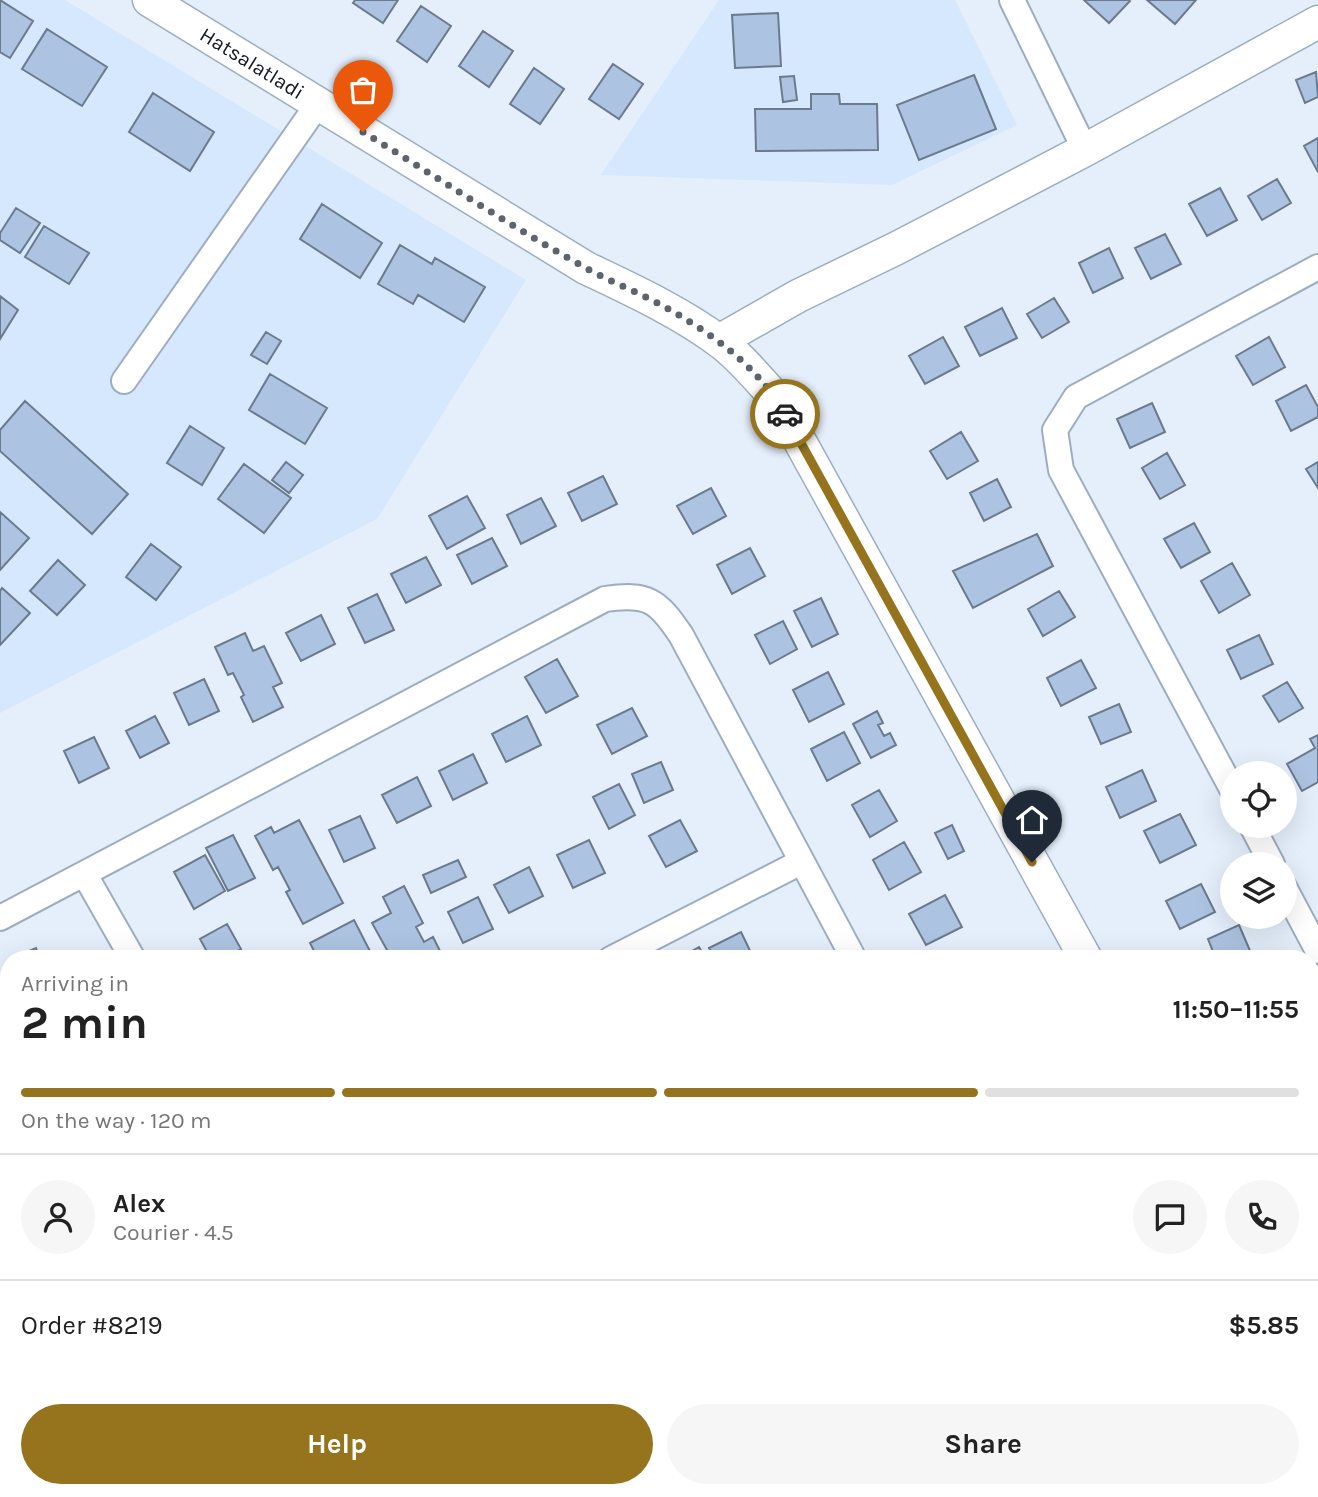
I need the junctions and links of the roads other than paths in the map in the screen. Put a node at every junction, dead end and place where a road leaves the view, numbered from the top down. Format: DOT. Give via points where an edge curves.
graph roads {
  1 [pos="149,0"];
  2 [pos="1012,0"];
  3 [pos="1318,22"];
  4 [pos="318,104"];
  5 [pos="1085,150"];
  6 [pos="1315,274"];
  7 [pos="719,341"];
  8 [pos="124,381"];
  9 [pos="1220,767"];
  10 [pos="801,862"];
  11 [pos="85,874"];
  12 [pos="1297,903"];
  13 [pos="0,918"];
  14 [pos="1311,920"];
  15 [pos="127,950"];
  16 [pos="629,950"];
  17 [pos="849,950"];
  18 [pos="1081,950"];
  19 [pos="1318,950"];
  1 -- 4 [label="street, Hatsalatladi"];
  2 -- 5 [label="street"];
  3 -- 5 [label="street"];
  4 -- 7 [label="street, Hatsalatladi" via="586,268 663,306"];
  4 -- 8 [label="street"];
  5 -- 7 [label="street" via="797,296"];
  6 -- 9 [label="street" via="1076,397 1055,430 1061,470"];
  7 -- 18 [label="street, Hatsalatladi" via="776,398"];
  10 -- 11 [label="street" via="681,635 664,611 631,596 605,599"];
  10 -- 16 [label="street"];
  10 -- 17 [label="street"];
  11 -- 13 [label="street"];
  11 -- 15 [label="street"];
  12 -- 14 [label="street"];
  14 -- 19 [label="street"];
}
